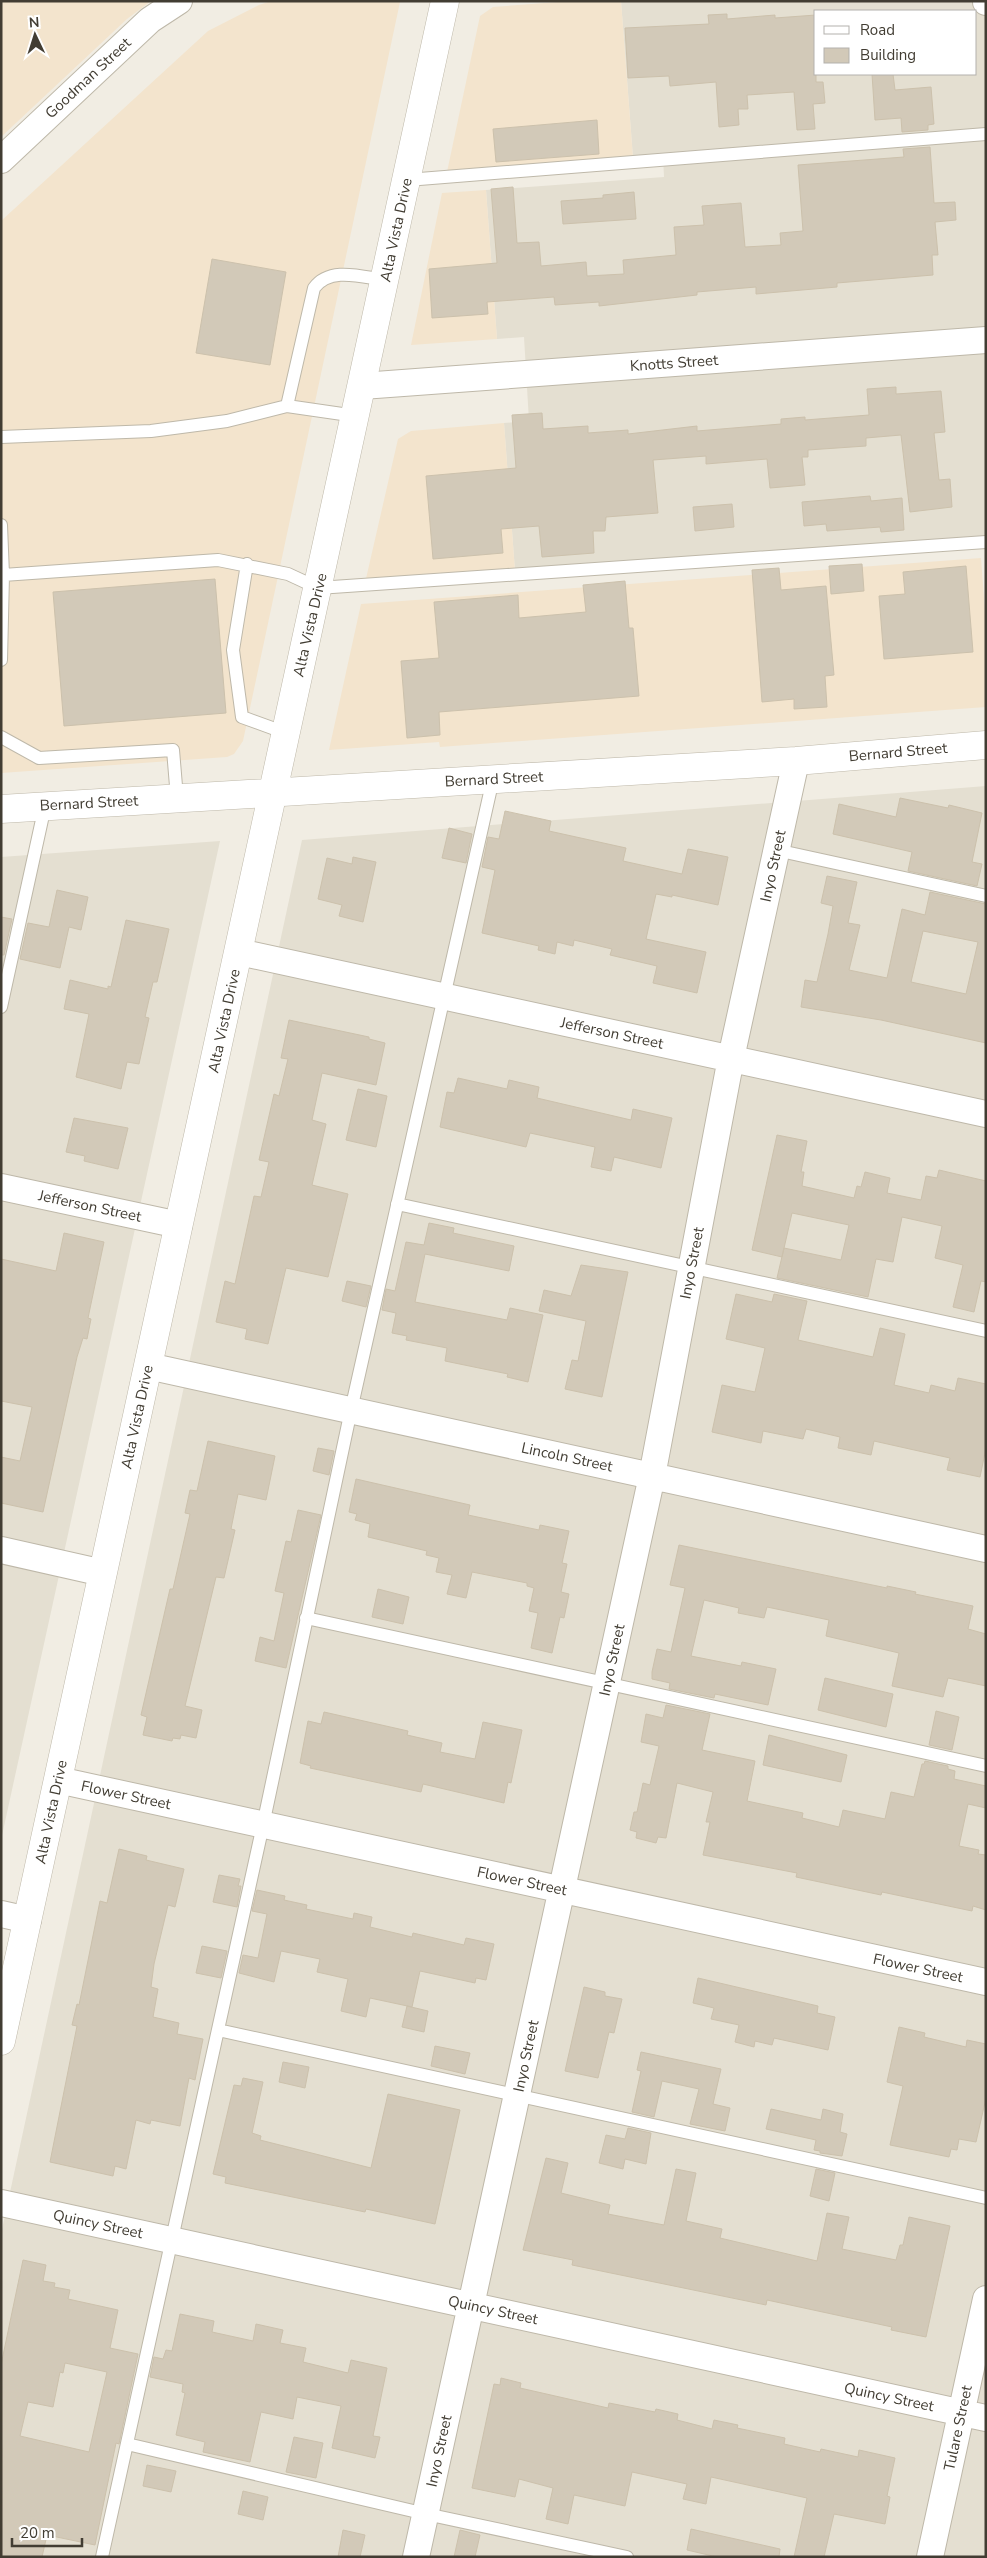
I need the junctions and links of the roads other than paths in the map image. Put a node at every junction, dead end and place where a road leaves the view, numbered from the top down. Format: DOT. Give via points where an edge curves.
graph roads {
  1 [pos="179,1"];
  2 [pos="445,1"];
  3 [pos="986,134"];
  4 [pos="1,160"];
  5 [pos="407,180"];
  6 [pos="385,280"];
  7 [pos="986,340"];
  8 [pos="362,386"];
  9 [pos="287,406"];
  10 [pos="356,416"];
  11 [pos="1,437"];
  12 [pos="1,525"];
  13 [pos="986,542"];
  14 [pos="247,564"];
  15 [pos="3,575"];
  16 [pos="318,588"];
  17 [pos="1,660"];
  18 [pos="286,733"];
  19 [pos="1,737"];
  20 [pos="986,745"];
  21 [pos="796,761"];
  22 [pos="493,779"];
  23 [pos="272,792"];
  24 [pos="177,798"];
  25 [pos="45,806"];
  26 [pos="1,809"];
  27 [pos="776,850"];
  28 [pos="986,896"];
  29 [pos="239,952"];
  30 [pos="3,992"];
  31 [pos="443,997"];
  32 [pos="1,1007"];
  33 [pos="731,1058"];
  34 [pos="986,1114"];
  35 [pos="1,1186"];
  36 [pos="397,1204"];
  37 [pos="179,1226"];
  38 [pos="691,1267"];
  39 [pos="986,1331"];
  40 [pos="148,1366"];
  41 [pos="350,1410"];
  42 [pos="652,1476"];
  43 [pos="986,1549"];
  44 [pos="1,1550"];
  45 [pos="103,1573"];
  46 [pos="306,1618"];
  47 [pos="607,1684"];
  48 [pos="986,1766"];
  49 [pos="58,1780"];
  50 [pos="263,1825"];
  51 [pos="562,1890"];
  52 [pos="1,1914"];
  53 [pos="28,1920"];
  54 [pos="986,1982"];
  55 [pos="218,2030"];
  56 [pos="1,2041"];
  57 [pos="517,2096"];
  58 [pos="986,2198"];
  59 [pos="1,2203"];
  60 [pos="172,2240"];
  61 [pos="986,2299"];
  62 [pos="471,2306"];
  63 [pos="973,2415"];
  64 [pos="127,2444"];
  65 [pos="426,2514"];
  66 [pos="102,2557"];
  67 [pos="416,2557"];
  68 [pos="627,2557"];
  69 [pos="930,2557"];
  1 -- 4 [label="street, Goodman Street" via="150,20"];
  2 -- 5 [label="street, Alta Vista Drive"];
  3 -- 5 [label="lane"];
  5 -- 6 [label="street, Alta Vista Drive"];
  6 -- 8 [label="street, Alta Vista Drive"];
  6 -- 9 [label="lane" via="346,274 328,276 319,281 314,288"];
  7 -- 8 [label="street, Knotts Street"];
  8 -- 10 [label="street, Alta Vista Drive"];
  9 -- 10 [label="lane"];
  9 -- 11 [label="lane" via="227,421 151,431"];
  10 -- 16 [label="street, Alta Vista Drive"];
  12 -- 15 [label="lane"];
  13 -- 16 [label="lane"];
  14 -- 15 [label="lane" via="218,560"];
  14 -- 16 [label="lane" via="288,574"];
  14 -- 18 [label="lane" via="232,650 242,717"];
  15 -- 17 [label="lane"];
  16 -- 18 [label="street, Alta Vista Drive"];
  18 -- 23 [label="street, Alta Vista Drive"];
  19 -- 24 [label="lane" via="40,758 173,750"];
  20 -- 21 [label="street, Bernard Street"];
  21 -- 22 [label="street, Bernard Street"];
  21 -- 27 [label="street, Inyo Street"];
  22 -- 23 [label="street, Bernard Street"];
  22 -- 31 [label="lane"];
  23 -- 24 [label="street, Bernard Street"];
  23 -- 29 [label="street, Alta Vista Drive"];
  24 -- 25 [label="street, Bernard Street"];
  25 -- 26 [label="street, Bernard Street"];
  25 -- 30 [label="lane"];
  27 -- 28 [label="lane"];
  27 -- 33 [label="street, Inyo Street"];
  29 -- 31 [label="street, Jefferson Street"];
  29 -- 37 [label="street, Alta Vista Drive"];
  30 -- 32 [label="lane"];
  31 -- 33 [label="street, Jefferson Street"];
  31 -- 36 [label="lane"];
  33 -- 34 [label="street, Jefferson Street"];
  33 -- 38 [label="street, Inyo Street"];
  35 -- 37 [label="street, Jefferson Street"];
  36 -- 38 [label="lane"];
  36 -- 41 [label="lane"];
  37 -- 40 [label="street, Alta Vista Drive"];
  38 -- 39 [label="lane"];
  38 -- 42 [label="street, Inyo Street"];
  40 -- 41 [label="street, Lincoln Street"];
  40 -- 45 [label="street, Alta Vista Drive"];
  41 -- 42 [label="street, Lincoln Street"];
  41 -- 46 [label="lane"];
  42 -- 43 [label="street, Lincoln Street"];
  42 -- 47 [label="street, Inyo Street"];
  44 -- 45 [label="street"];
  45 -- 49 [label="street, Alta Vista Drive"];
  46 -- 47 [label="lane"];
  46 -- 50 [label="lane"];
  47 -- 48 [label="lane"];
  47 -- 51 [label="street, Inyo Street"];
  49 -- 50 [label="street, Flower Street"];
  49 -- 53 [label="street, Alta Vista Drive"];
  50 -- 51 [label="street, Flower Street"];
  50 -- 55 [label="lane"];
  51 -- 54 [label="street, Flower Street"];
  51 -- 57 [label="street, Inyo Street"];
  52 -- 53 [label="street"];
  53 -- 56 [label="street, Alta Vista Drive"];
  55 -- 57 [label="lane"];
  55 -- 60 [label="lane"];
  57 -- 58 [label="lane"];
  57 -- 62 [label="street, Inyo Street"];
  59 -- 60 [label="street, Quincy Street"];
  60 -- 62 [label="street, Quincy Street"];
  60 -- 64 [label="lane"];
  61 -- 63 [label="street, Tulare Street"];
  62 -- 63 [label="street, Quincy Street"];
  62 -- 65 [label="street, Inyo Street"];
  63 -- 69 [label="street, Tulare Street"];
  64 -- 65 [label="lane"];
  64 -- 66 [label="lane"];
  65 -- 67 [label="street, Inyo Street"];
  65 -- 68 [label="lane"];
}
